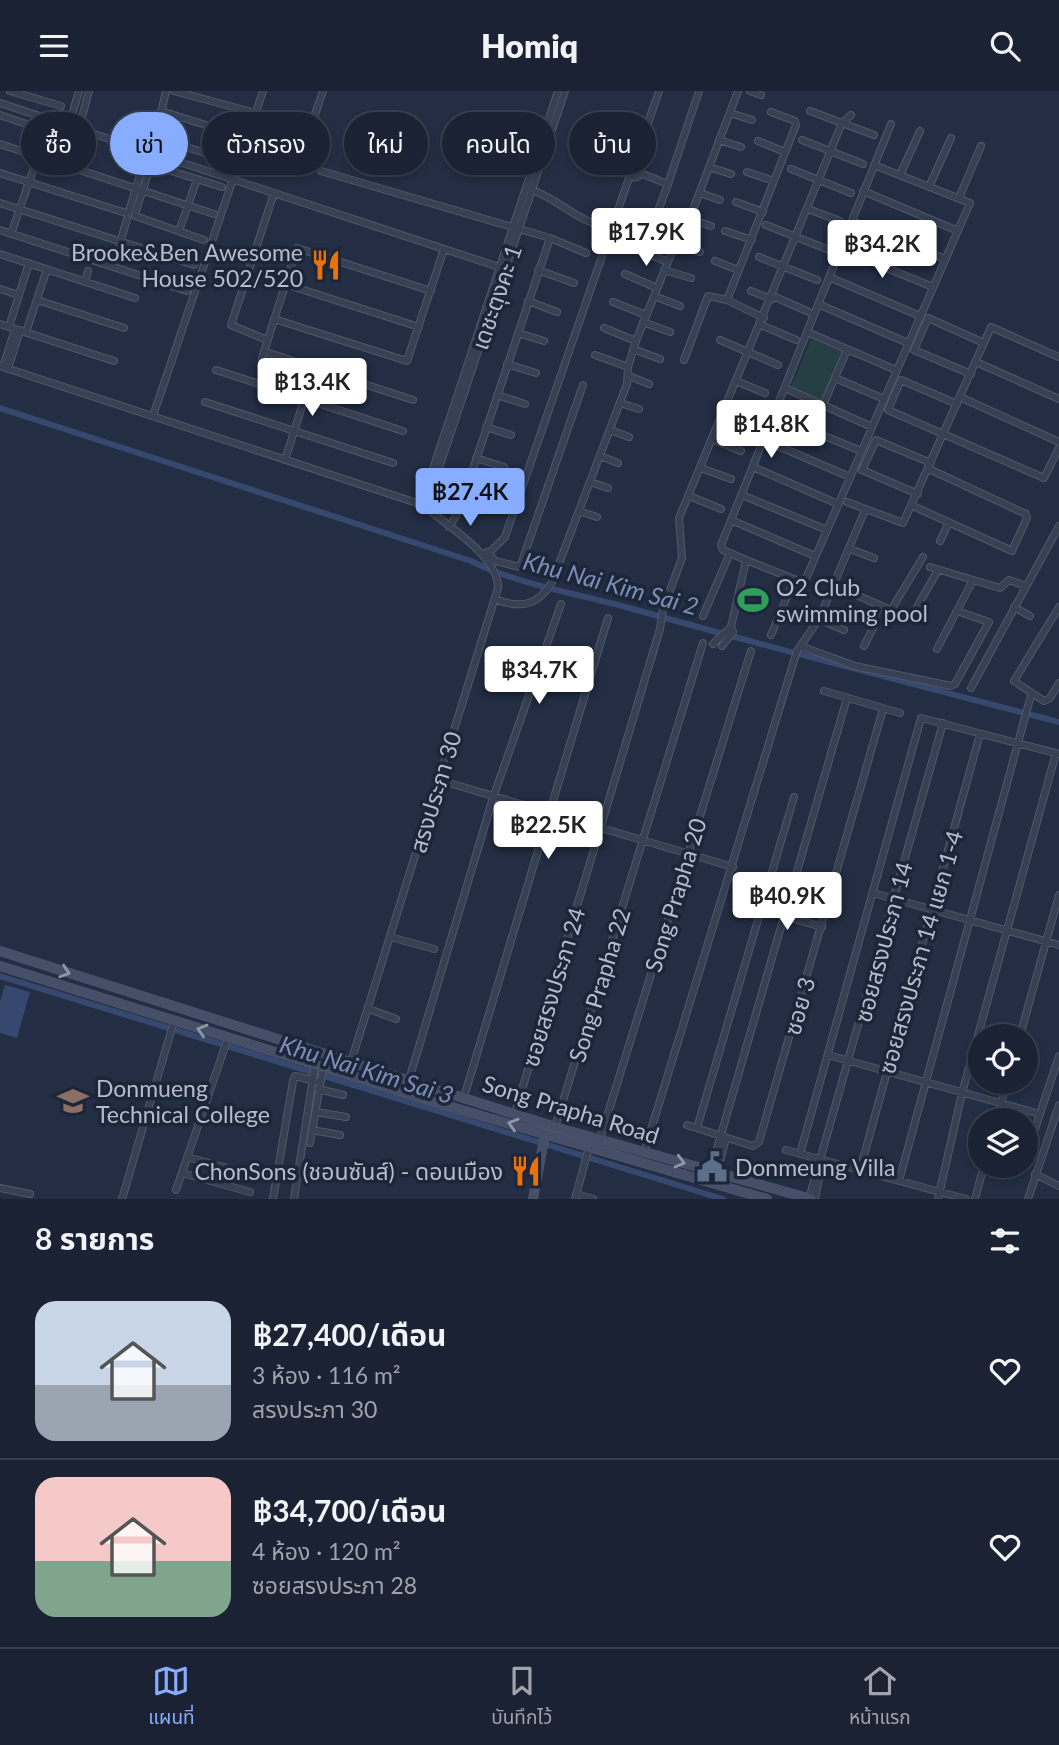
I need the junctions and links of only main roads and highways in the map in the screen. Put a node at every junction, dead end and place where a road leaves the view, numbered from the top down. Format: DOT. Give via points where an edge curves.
graph roads {
  1 [pos="0,951"];
  2 [pos="0,966"];
  3 [pos="544,1141"];
  4 [pos="533,1199"];
  5 [pos="767,1199"];
  6 [pos="812,1199"];
  1 -- 6 [label="main road, Song Prapha Road, one-way" via="555,1127"];
  3 -- 2 [label="main road, Song Prapha Road, one-way" via="317,1076 228,1038 173,1027"];
  3 -- 4 [label="main road"];
  3 -- 5 [label="main road, Song Prapha Road"];
}
